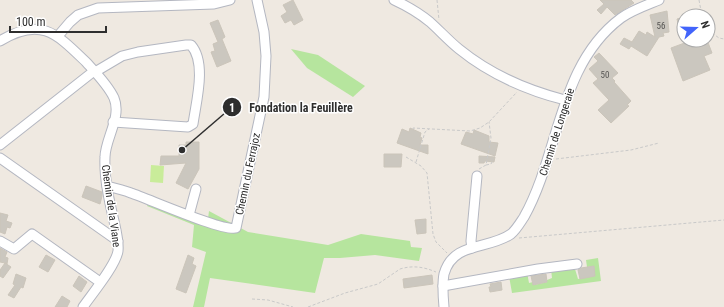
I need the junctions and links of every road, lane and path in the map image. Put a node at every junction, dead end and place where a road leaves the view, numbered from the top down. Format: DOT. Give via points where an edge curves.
graph roads {
  1 [pos="230,0"];
  2 [pos="257,0"];
  3 [pos="394,0"];
  4 [pos="437,0"];
  5 [pos="659,0"];
  6 [pos="441,32"];
  7 [pos="58,36"];
  8 [pos="0,41"];
  9 [pos="95,71"];
  10 [pos="521,87"];
  11 [pos="565,100"];
  12 [pos="113,122"];
  13 [pos="489,122"];
  14 [pos="413,129"];
  15 [pos="430,129"];
  16 [pos="659,143"];
  17 [pos="0,145"];
  18 [pos="406,157"];
  19 [pos="0,158"];
  20 [pos="547,160"];
  21 [pos="492,162"];
  22 [pos="416,163"];
  23 [pos="486,165"];
  24 [pos="477,176"];
  25 [pos="107,186"];
  26 [pos="196,189"];
  27 [pos="189,215"];
  28 [pos="724,220"];
  29 [pos="512,233"];
  30 [pos="0,241"];
  31 [pos="118,241"];
  32 [pos="472,248"];
  33 [pos="452,258"];
  34 [pos="576,264"];
  35 [pos="444,275"];
  36 [pos="100,282"];
  37 [pos="443,286"];
  38 [pos="252,299"];
  39 [pos="83,307"];
  40 [pos="293,307"];
  41 [pos="308,307"];
  42 [pos="444,307"];
  1 -- 7 [label="street" via="214,4 98,8 78,15"];
  2 -- 27 [label="street, Chemin du Ferrajoz" via="266,56 264,97 238,225 234,229 227,228"];
  3 -- 6 [label="street" via="421,15"];
  4 -- 6 [label="path"];
  5 -- 11 [label="street, Chemin de Longeraie" via="631,12 610,27 588,55"];
  6 -- 10 [label="street" via="472,59"];
  7 -- 8 [label="street, Chemin de la Viane" via="29,29 18,31"];
  7 -- 9 [label="street, Chemin de la Viane"];
  9 -- 12 [label="street, Chemin de la Viane" via="114,99 116,106"];
  9 -- 12 [label="street" via="129,54 186,45 191,45 194,49 200,75 192,126"];
  9 -- 17 [label="street"];
  10 -- 11 [label="street"];
  10 -- 13 [label="path"];
  11 -- 20 [label="street, Chemin de Longeraie"];
  12 -- 25 [label="street, Chemin de la Viane" via="104,158"];
  13 -- 15 [label="path" via="470,131"];
  13 -- 23 [label="path" via="491,138"];
  14 -- 15 [label="path"];
  15 -- 22 [label="path" via="425,132"];
  16 -- 20 [label="path" via="631,150"];
  18 -- 22 [label="path"];
  19 -- 31 [label="street"];
  20 -- 29 [label="street, Chemin de Longeraie" via="528,209"];
  21 -- 23 [label="path"];
  22 -- 33 [label="path" via="427,173 436,242"];
  23 -- 24 [label="path" via="478,170"];
  24 -- 32 [label="street"];
  25 -- 27 [label="street" via="130,192"];
  25 -- 31 [label="street, Chemin de la Viane"];
  26 -- 27 [label="street"];
  28 -- 29 [label="path" via="518,238"];
  29 -- 32 [label="street, Chemin de Longeraie"];
  30 -- 36 [label="street" via="14,249 32,234"];
  31 -- 36 [label="street, Chemin de la Viane" via="117,256"];
  32 -- 33 [label="street, Chemin de Longeraie"];
  33 -- 35 [label="street"];
  34 -- 37 [label="street"];
  35 -- 37 [label="street"];
  35 -- 41 [label="path" via="422,268 404,268 378,284"];
  36 -- 39 [label="street, Chemin de la Viane"];
  37 -- 42 [label="street"];
  38 -- 40 [label="path" via="268,300"];
}
